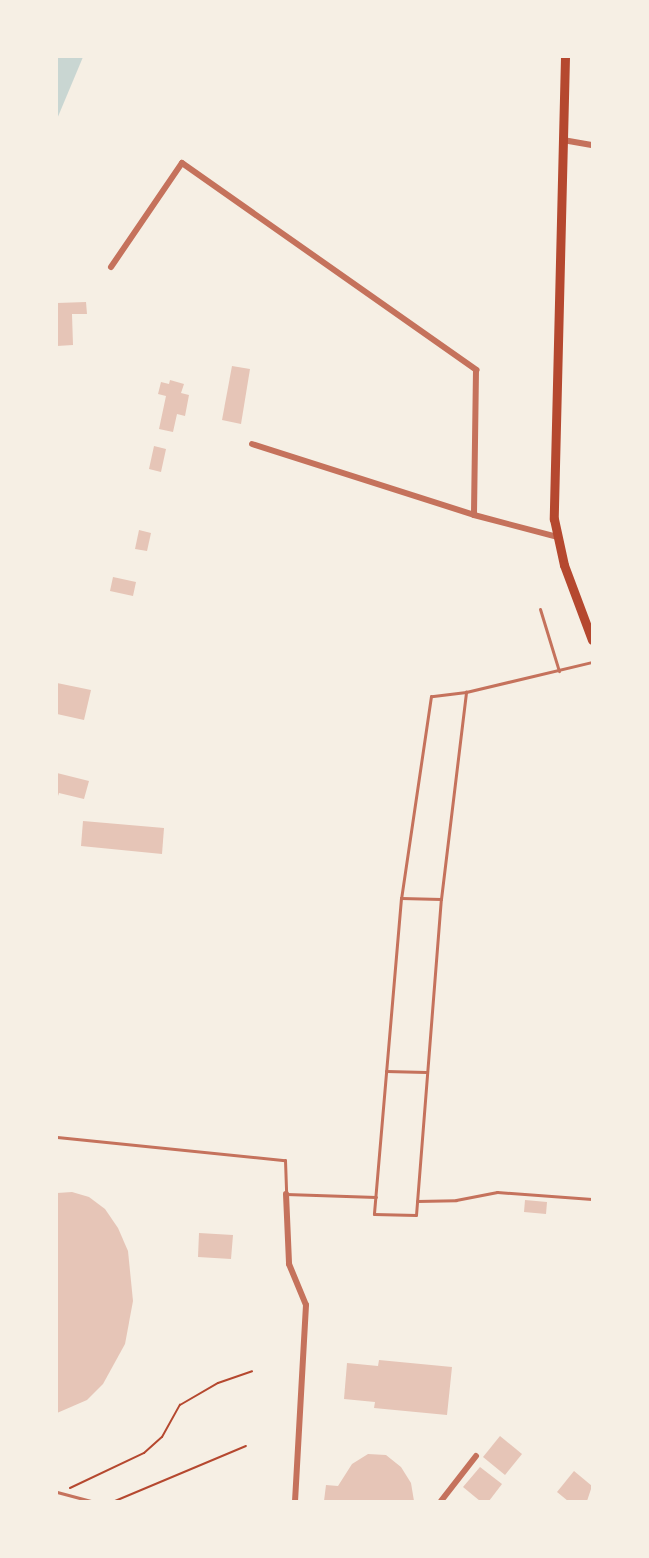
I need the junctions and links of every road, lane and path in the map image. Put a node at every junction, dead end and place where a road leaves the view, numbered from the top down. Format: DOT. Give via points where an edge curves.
graph roads {
  1 [pos="565,57"];
  2 [pos="563,140"];
  3 [pos="592,145"];
  4 [pos="111,267"];
  5 [pos="252,444"];
  6 [pos="474,515"];
  7 [pos="557,537"];
  8 [pos="540,609"];
  9 [pos="592,640"];
  10 [pos="592,662"];
  11 [pos="559,671"];
  12 [pos="466,692"];
  13 [pos="401,898"];
  14 [pos="441,899"];
  15 [pos="386,1071"];
  16 [pos="426,1072"];
  17 [pos="57,1137"];
  18 [pos="286,1194"];
  19 [pos="376,1197"];
  20 [pos="592,1199"];
  21 [pos="417,1201"];
  22 [pos="252,1371"];
  23 [pos="246,1446"];
  24 [pos="476,1456"];
  25 [pos="58,1492"];
  26 [pos="91,1501"];
  27 [pos="114,1501"];
  28 [pos="295,1501"];
  29 [pos="441,1501"];
  1 -- 2 [label="main road"];
  2 -- 3 [label="street"];
  2 -- 7 [label="main road" via="554,519"];
  4 -- 6 [label="street" via="182,163 476,369"];
  5 -- 6 [label="street"];
  6 -- 7 [label="street"];
  7 -- 9 [label="main road"];
  8 -- 11 [label="lane"];
  10 -- 11 [label="lane"];
  11 -- 12 [label="lane"];
  12 -- 13 [label="lane" via="431,696"];
  12 -- 14 [label="lane"];
  13 -- 14 [label="lane"];
  13 -- 15 [label="lane"];
  14 -- 16 [label="lane"];
  15 -- 16 [label="lane"];
  15 -- 19 [label="lane"];
  16 -- 21 [label="lane"];
  17 -- 18 [label="lane" via="285,1160"];
  18 -- 19 [label="lane"];
  18 -- 28 [label="street" via="289,1264 306,1305"];
  19 -- 21 [label="lane" via="374,1214 416,1215"];
  20 -- 21 [label="lane" via="497,1192 456,1200"];
  22 -- 25 [label="path" via="218,1383 180,1405 162,1437 144,1453"];
  23 -- 27 [label="path"];
  24 -- 29 [label="street"];
  25 -- 26 [label="lane"];
}
